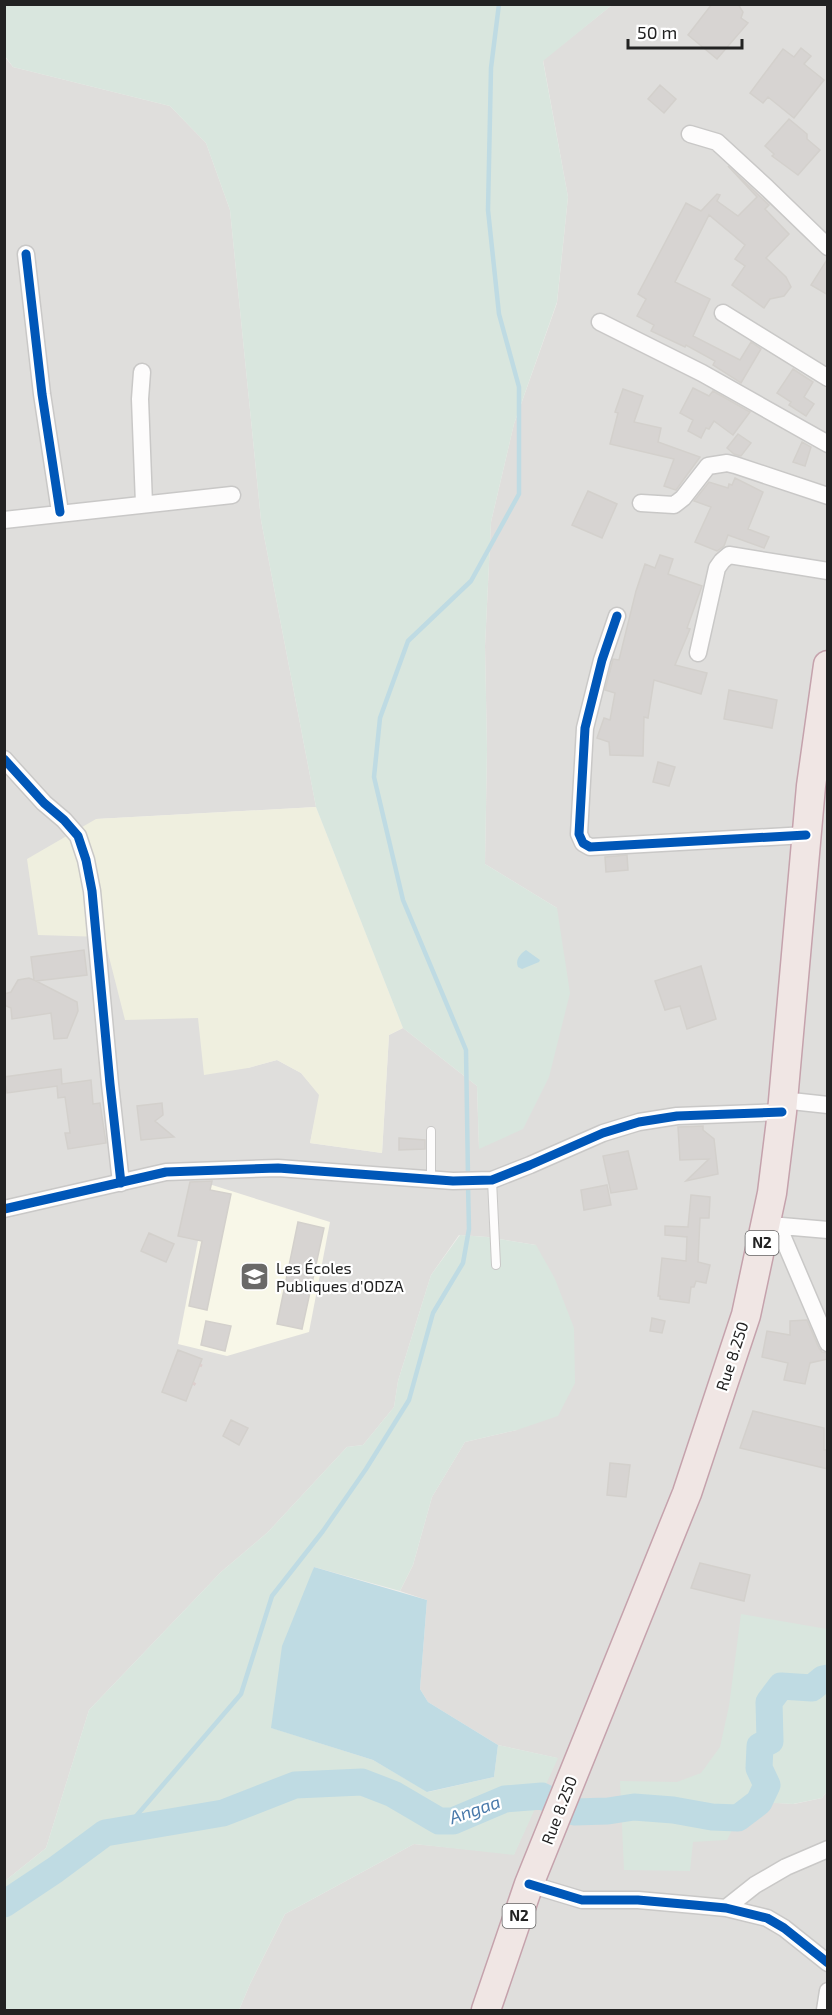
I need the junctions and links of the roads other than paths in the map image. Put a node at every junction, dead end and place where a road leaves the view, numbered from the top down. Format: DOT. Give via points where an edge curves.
graph roads {
  1 [pos="690,134"];
  2 [pos="828,247"];
  3 [pos="26,255"];
  4 [pos="723,313"];
  5 [pos="600,322"];
  6 [pos="142,372"];
  7 [pos="828,378"];
  8 [pos="828,444"];
  9 [pos="232,495"];
  10 [pos="828,496"];
  11 [pos="641,503"];
  12 [pos="144,504"];
  13 [pos="60,512"];
  14 [pos="4,520"];
  15 [pos="828,571"];
  16 [pos="617,616"];
  17 [pos="698,653"];
  18 [pos="828,665"];
  19 [pos="824,716"];
  20 [pos="4,759"];
  21 [pos="819,786"];
  22 [pos="806,835"];
  23 [pos="828,1105"];
  24 [pos="782,1106"];
  25 [pos="431,1131"];
  26 [pos="431,1179"];
  27 [pos="492,1180"];
  28 [pos="121,1183"];
  29 [pos="5,1208"];
  30 [pos="772,1225"];
  31 [pos="828,1230"];
  32 [pos="496,1265"];
  33 [pos="828,1343"];
  34 [pos="828,1849"];
  35 [pos="529,1884"];
  36 [pos="726,1908"];
  37 [pos="828,1963"];
  38 [pos="828,1991"];
  39 [pos="486,2010"];
  40 [pos="825,2010"];
  1 -- 2 [label="street" via="717,142"];
  3 -- 13 [label="street"];
  4 -- 7 [label="street"];
  5 -- 8 [label="street" via="702,373"];
  6 -- 12 [label="street"];
  9 -- 12 [label="street"];
  10 -- 11 [label="street" via="727,463 708,466 674,505"];
  12 -- 13 [label="street"];
  13 -- 14 [label="street"];
  15 -- 17 [label="street" via="729,555 717,568"];
  16 -- 22 [label="street" via="585,728 579,834 583,843 590,847"];
  18 -- 19 [label="highway, Rue 8.250 / N2"];
  19 -- 21 [label="highway, Rue 8.250 / N2"];
  20 -- 28 [label="street" via="78,837 86,860"];
  21 -- 22 [label="highway, Rue 8.250 / N2"];
  22 -- 24 [label="highway, Rue 8.250 / N2"];
  23 -- 24 [label="street"];
  24 -- 27 [label="street" via="639,1122"];
  24 -- 30 [label="highway, Rue 8.250 / N2"];
  25 -- 26 [label="lane"];
  26 -- 27 [label="street"];
  26 -- 28 [label="street" via="278,1168 166,1172"];
  27 -- 32 [label="lane"];
  28 -- 29 [label="street"];
  30 -- 31 [label="street"];
  30 -- 33 [label="street"];
  30 -- 35 [label="highway, Rue 8.250 / N2" via="687,1493"];
  34 -- 36 [label="street" via="786,1867"];
  35 -- 36 [label="street" via="582,1900 638,1900"];
  35 -- 39 [label="highway, Rue 8.250 / N2"];
  36 -- 37 [label="street" via="767,1918"];
  38 -- 40 [label="street"];
}
